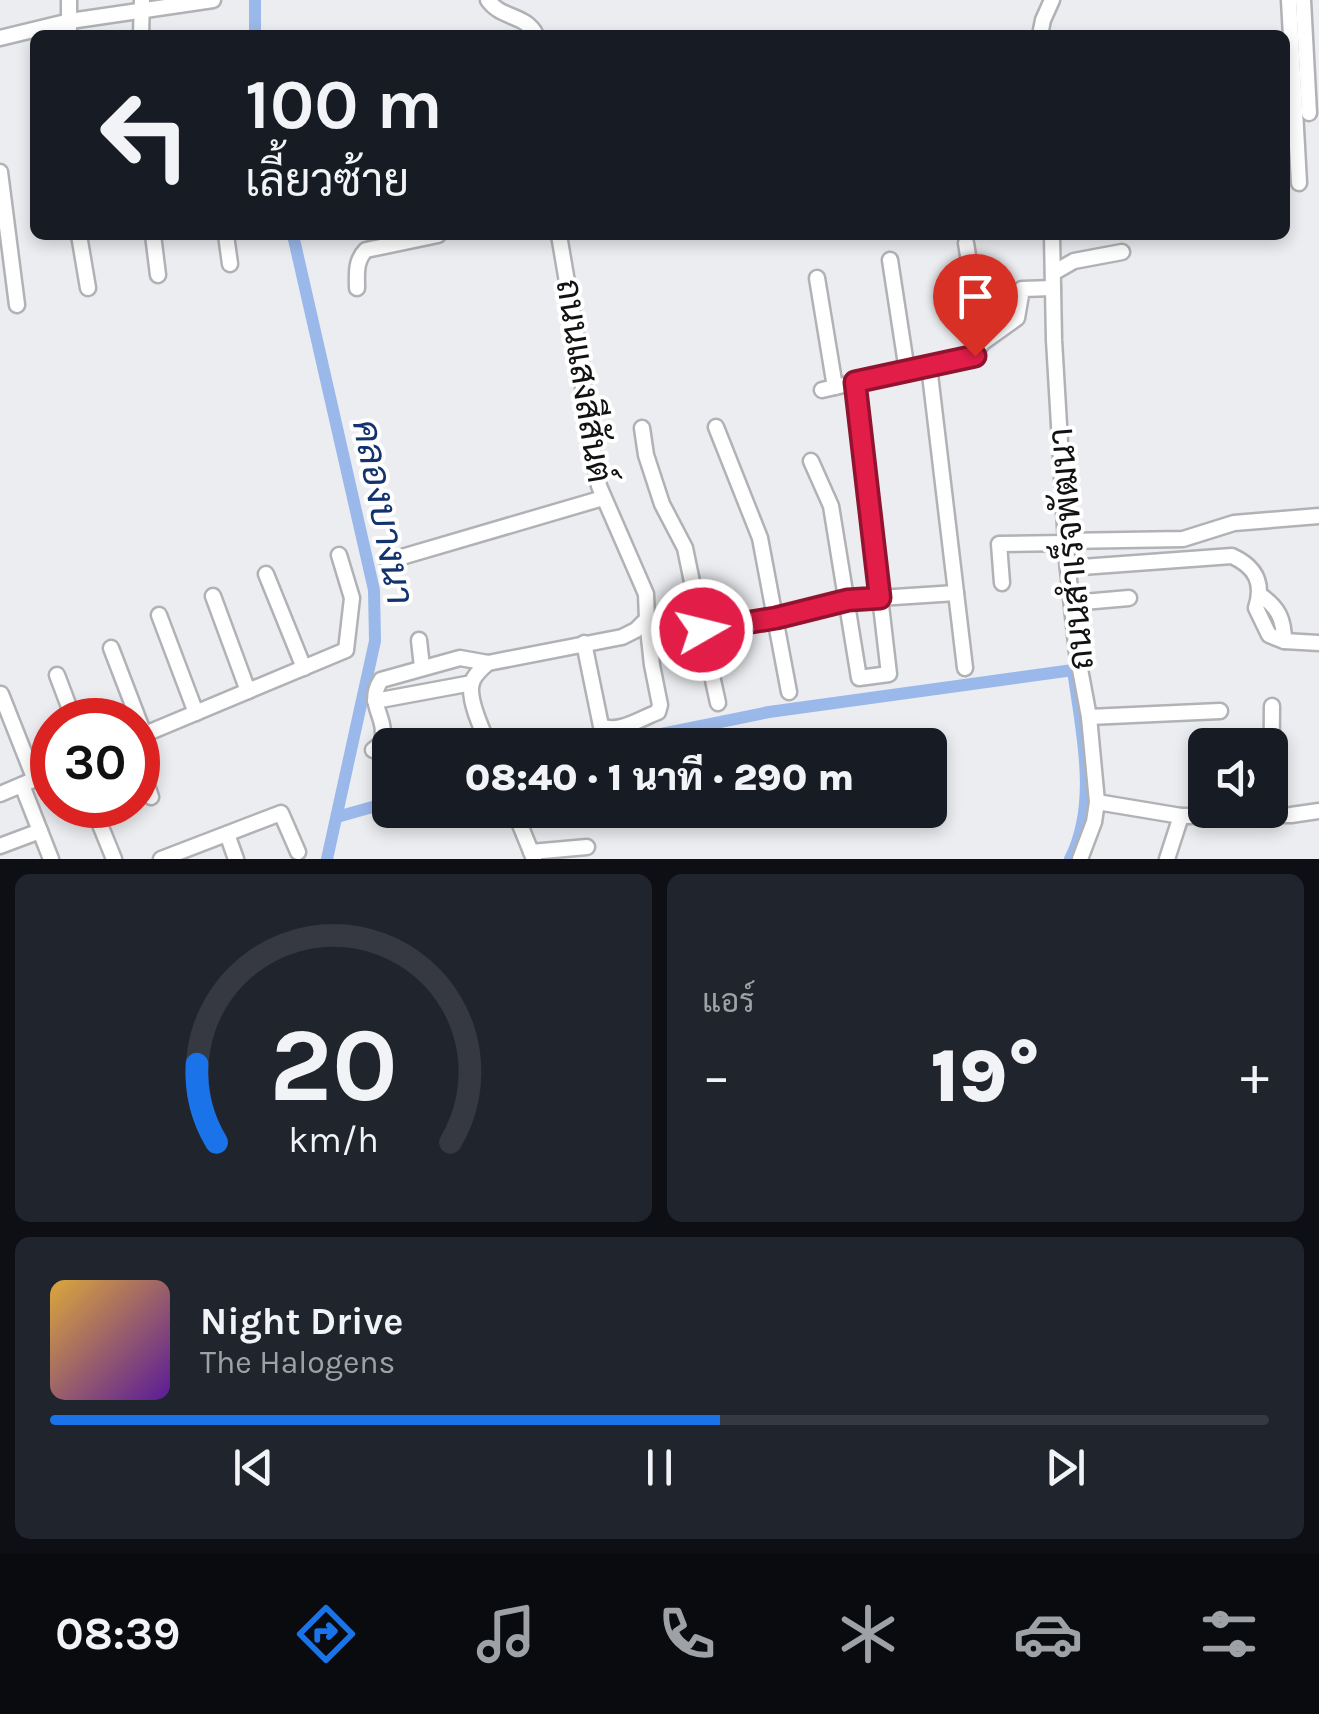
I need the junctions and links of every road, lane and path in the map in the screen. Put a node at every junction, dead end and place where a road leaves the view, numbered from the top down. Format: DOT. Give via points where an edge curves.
graph roads {
  1 [pos="68,0"];
  2 [pos="213,0"];
  3 [pos="488,0"];
  4 [pos="1052,0"];
  5 [pos="1290,0"];
  6 [pos="1303,0"];
  7 [pos="143,5"];
  8 [pos="70,28"];
  9 [pos="141,30"];
  10 [pos="533,30"];
  11 [pos="1041,30"];
  12 [pos="30,34"];
  13 [pos="0,38"];
  14 [pos="1308,113"];
  15 [pos="0,172"];
  16 [pos="1299,184"];
  17 [pos="80,240"];
  18 [pos="154,240"];
  19 [pos="227,240"];
  20 [pos="414,240"];
  21 [pos="560,240"];
  22 [pos="1052,240"];
  23 [pos="966,243"];
  24 [pos="1122,252"];
  25 [pos="890,260"];
  26 [pos="230,264"];
  27 [pos="158,274"];
  28 [pos="817,278"];
  29 [pos="1053,280"];
  30 [pos="88,288"];
  31 [pos="357,288"];
  32 [pos="17,304"];
  33 [pos="982,343"];
  34 [pos="930,366"];
  35 [pos="907,371"];
  36 [pos="855,382"];
  37 [pos="716,427"];
  38 [pos="642,428"];
  39 [pos="811,461"];
  40 [pos="603,498"];
  41 [pos="1319,516"];
  42 [pos="1066,542"];
  43 [pos="339,555"];
  44 [pos="388,561"];
  45 [pos="1068,568"];
  46 [pos="266,574"];
  47 [pos="1002,583"];
  48 [pos="956,593"];
  49 [pos="213,596"];
  50 [pos="880,598"];
  51 [pos="1128,598"];
  52 [pos="848,600"];
  53 [pos="1072,603"];
  54 [pos="159,615"];
  55 [pos="776,618"];
  56 [pos="647,619"];
  57 [pos="702,630"];
  58 [pos="418,640"];
  59 [pos="584,643"];
  60 [pos="1319,643"];
  61 [pos="111,648"];
  62 [pos="488,664"];
  63 [pos="422,667"];
  64 [pos="304,668"];
  65 [pos="965,668"];
  66 [pos="57,675"];
  67 [pos="472,682"];
  68 [pos="248,691"];
  69 [pos="790,692"];
  70 [pos="0,694"];
  71 [pos="66,698"];
  72 [pos="127,698"];
  73 [pos="375,702"];
  74 [pos="718,703"];
  75 [pos="1272,706"];
  76 [pos="1088,710"];
  77 [pos="1220,710"];
  78 [pos="196,713"];
  79 [pos="160,728"];
  80 [pos="384,728"];
  81 [pos="481,728"];
  82 [pos="1272,728"];
  83 [pos="28,782"];
  84 [pos="0,794"];
  85 [pos="1097,802"];
  86 [pos="1319,811"];
  87 [pos="1288,814"];
  88 [pos="1182,816"];
  89 [pos="1188,816"];
  90 [pos="101,828"];
  91 [pos="521,828"];
  92 [pos="40,831"];
  93 [pos="227,834"];
  94 [pos="0,846"];
  95 [pos="587,847"];
  96 [pos="298,852"];
  97 [pos="532,856"];
  98 [pos="170,857"];
  99 [pos="51,859"];
  100 [pos="114,859"];
  101 [pos="236,859"];
  102 [pos="1080,859"];
  103 [pos="1166,859"];
  1 -- 8 [label="street"];
  2 -- 7 [label="street"];
  3 -- 10 [label="street"];
  4 -- 11 [label="street"];
  5 -- 14 [label="street"];
  6 -- 14 [label="street"];
  7 -- 8 [label="street"];
  7 -- 9 [label="street"];
  12 -- 13 [label="street"];
  14 -- 16 [label="street"];
  15 -- 32 [label="street"];
  17 -- 30 [label="street"];
  18 -- 27 [label="street"];
  19 -- 26 [label="street"];
  20 -- 31 [label="street" via="366,250 357,264"];
  21 -- 40 [label="street, ถนนแสงสีสันต์"];
  22 -- 29 [label="street, ถนนสำเร็จพัฒนา"];
  23 -- 33 [label="street"];
  24 -- 29 [label="street" via="1074,262"];
  25 -- 35 [label="street"];
  28 -- 36 [label="street" via="828,389"];
  29 -- 33 [label="street" via="1022,289 1018,318"];
  29 -- 42 [label="street, ถนนสำเร็จพัฒนา"];
  33 -- 34 [label="street" via="975,356"];
  34 -- 35 [label="street"];
  34 -- 48 [label="street"];
  35 -- 36 [label="street"];
  36 -- 50 [label="street"];
  37 -- 55 [label="street" via="760,538"];
  38 -- 57 [label="street" via="662,504 685,548"];
  39 -- 52 [label="street" via="831,506"];
  40 -- 44 [label="street"];
  40 -- 56 [label="street, ถนนแสงสีสันต์" via="641,582"];
  41 -- 42 [label="street" via="1234,523 1183,540"];
  42 -- 45 [label="street, ถนนสำเร็จพัฒนา"];
  42 -- 47 [label="street" via="999,544"];
  43 -- 64 [label="street" via="352,598 346,650"];
  45 -- 53 [label="street, ถนนสำเร็จพัฒนา"];
  45 -- 60 [label="street" via="1232,556 1254,571 1260,595 1284,625 1284,641"];
  46 -- 64 [label="street"];
  48 -- 50 [label="street"];
  48 -- 65 [label="street"];
  49 -- 68 [label="street"];
  50 -- 52 [label="street"];
  50 -- 52 [label="street" via="888,674 859,678"];
  51 -- 53 [label="street"];
  52 -- 55 [label="street"];
  53 -- 76 [label="street, ถนนสำเร็จพัฒนา"];
  54 -- 78 [label="street"];
  55 -- 57 [label="street"];
  55 -- 69 [label="street"];
  56 -- 59 [label="street" via="622,636"];
  56 -- 59 [label="street, ถนนแสงสีสันต์" via="660,705 658,712 616,729 601,726"];
  57 -- 74 [label="street"];
  58 -- 63 [label="street"];
  59 -- 62 [label="street"];
  61 -- 72 [label="street"];
  62 -- 63 [label="street" via="460,658"];
  62 -- 67 [label="street"];
  63 -- 73 [label="street" via="381,680"];
  64 -- 68 [label="street"];
  66 -- 71 [label="street"];
  67 -- 73 [label="street"];
  67 -- 81 [label="street"];
  68 -- 78 [label="street"];
  70 -- 83 [label="street"];
  73 -- 80 [label="street"];
  75 -- 82 [label="street"];
  76 -- 77 [label="street"];
  76 -- 85 [label="street, ถนนสำเร็จพัฒนา"];
  78 -- 79 [label="street"];
  83 -- 84 [label="street"];
  83 -- 92 [label="street"];
  85 -- 88 [label="street"];
  85 -- 102 [label="street, ถนนสำเร็จพัฒนา"];
  86 -- 87 [label="street"];
  88 -- 89 [label="street"];
  88 -- 103 [label="street"];
  90 -- 100 [label="street"];
  91 -- 97 [label="street"];
  92 -- 94 [label="street"];
  92 -- 99 [label="street"];
  93 -- 96 [label="street" via="281,813"];
  93 -- 98 [label="street"];
  93 -- 101 [label="street"];
  95 -- 97 [label="street"];
}
